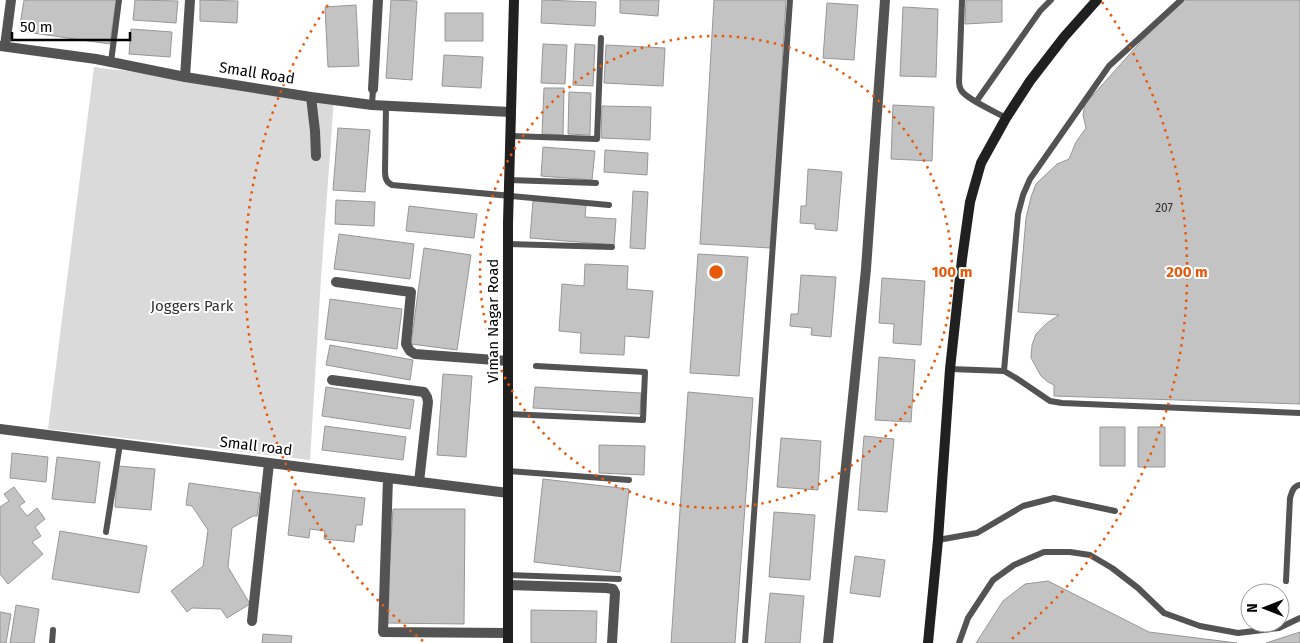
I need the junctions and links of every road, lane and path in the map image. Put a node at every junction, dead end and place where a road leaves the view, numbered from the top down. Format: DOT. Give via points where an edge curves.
graph roads {
  1 [pos="11,0"];
  2 [pos="119,0"];
  3 [pos="190,0"];
  4 [pos="378,0"];
  5 [pos="514,0"];
  6 [pos="790,0"];
  7 [pos="885,0"];
  8 [pos="962,0"];
  9 [pos="1051,0"];
  10 [pos="1096,0"];
  11 [pos="1181,0"];
  12 [pos="601,38"];
  13 [pos="2,46"];
  14 [pos="111,62"];
  15 [pos="185,77"];
  16 [pos="373,89"];
  17 [pos="311,97"];
  18 [pos="976,102"];
  19 [pos="372,105"];
  20 [pos="386,106"];
  21 [pos="511,112"];
  22 [pos="1006,118"];
  23 [pos="510,136"];
  24 [pos="316,156"];
  25 [pos="510,180"];
  26 [pos="596,183"];
  27 [pos="509,196"];
  28 [pos="609,205"];
  29 [pos="508,244"];
  30 [pos="612,247"];
  31 [pos="336,282"];
  32 [pos="508,361"];
  33 [pos="536,366"];
  34 [pos="950,369"];
  35 [pos="1004,371"];
  36 [pos="332,380"];
  37 [pos="1300,413"];
  38 [pos="508,414"];
  39 [pos="0,429"];
  40 [pos="120,444"];
  41 [pos="270,463"];
  42 [pos="508,471"];
  43 [pos="388,478"];
  44 [pos="629,480"];
  45 [pos="419,482"];
  46 [pos="1300,485"];
  47 [pos="508,493"];
  48 [pos="1115,511"];
  49 [pos="106,532"];
  50 [pos="938,540"];
  51 [pos="619,579"];
  52 [pos="508,580"];
  53 [pos="1286,581"];
  54 [pos="1300,618"];
  55 [pos="252,621"];
  56 [pos="54,630"];
  57 [pos="508,638"];
  58 [pos="52,643"];
  59 [pos="612,643"];
  60 [pos="745,643"];
  61 [pos="828,643"];
  62 [pos="928,643"];
  63 [pos="959,643"];
  1 -- 13 [label="street"];
  2 -- 14 [label="lane"];
  3 -- 15 [label="street"];
  4 -- 16 [label="street"];
  5 -- 21 [label="street, Viman Nagar Road"];
  6 -- 60 [label="lane"];
  7 -- 61 [label="street" via="866,269"];
  8 -- 18 [label="lane" via="959,82 960,89"];
  9 -- 18 [label="lane"];
  10 -- 22 [label="street" via="1030,81"];
  11 -- 35 [label="lane" via="1109,66 1030,179 1018,214"];
  12 -- 23 [label="lane" via="597,139"];
  13 -- 14 [label="street, Small Road"];
  14 -- 15 [label="street, Small Road"];
  15 -- 17 [label="street, Small Road"];
  16 -- 19 [label="lane"];
  17 -- 19 [label="street, Small Road"];
  17 -- 24 [label="street"];
  18 -- 22 [label="lane"];
  19 -- 20 [label="street, Small Road"];
  20 -- 21 [label="street, Small Road"];
  20 -- 27 [label="lane" via="384,171 388,183"];
  21 -- 23 [label="street, Viman Nagar Road"];
  22 -- 34 [label="street" via="981,163 970,202"];
  23 -- 25 [label="street, Viman Nagar Road"];
  25 -- 26 [label="lane"];
  25 -- 27 [label="street, Viman Nagar Road"];
  27 -- 28 [label="lane"];
  27 -- 29 [label="street, Viman Nagar Road"];
  29 -- 30 [label="lane"];
  29 -- 32 [label="street, Viman Nagar Road"];
  31 -- 32 [label="street" via="411,292 406,344 415,354"];
  32 -- 38 [label="street, Viman Nagar Road"];
  33 -- 38 [label="lane" via="645,372 643,420"];
  34 -- 35 [label="lane"];
  34 -- 50 [label="street"];
  35 -- 37 [label="lane" via="1050,401 1062,404"];
  36 -- 45 [label="street" via="424,392 428,402"];
  38 -- 42 [label="street, Viman Nagar Road"];
  39 -- 40 [label="street, Small road"];
  40 -- 41 [label="street, Small road"];
  40 -- 49 [label="lane"];
  41 -- 43 [label="street, Small road"];
  41 -- 55 [label="street"];
  42 -- 44 [label="lane"];
  42 -- 47 [label="street, Viman Nagar Road"];
  43 -- 45 [label="street, Small road"];
  43 -- 57 [label="street" via="383,632"];
  45 -- 47 [label="street, Small road"];
  46 -- 53 [label="lane" via="1292,490 1290,498"];
  47 -- 52 [label="street, Viman Nagar Road"];
  48 -- 50 [label="lane" via="1054,498 1023,506 977,533"];
  50 -- 62 [label="street"];
  51 -- 52 [label="lane"];
  52 -- 57 [label="street, Viman Nagar Road"];
  52 -- 59 [label="street" via="613,589"];
  54 -- 63 [label="lane" via="1279,628 1238,633 1200,626 1164,613 1138,588 1090,555 1044,552 1014,565 993,580 968,618"];
  56 -- 58 [label="lane"];
}
